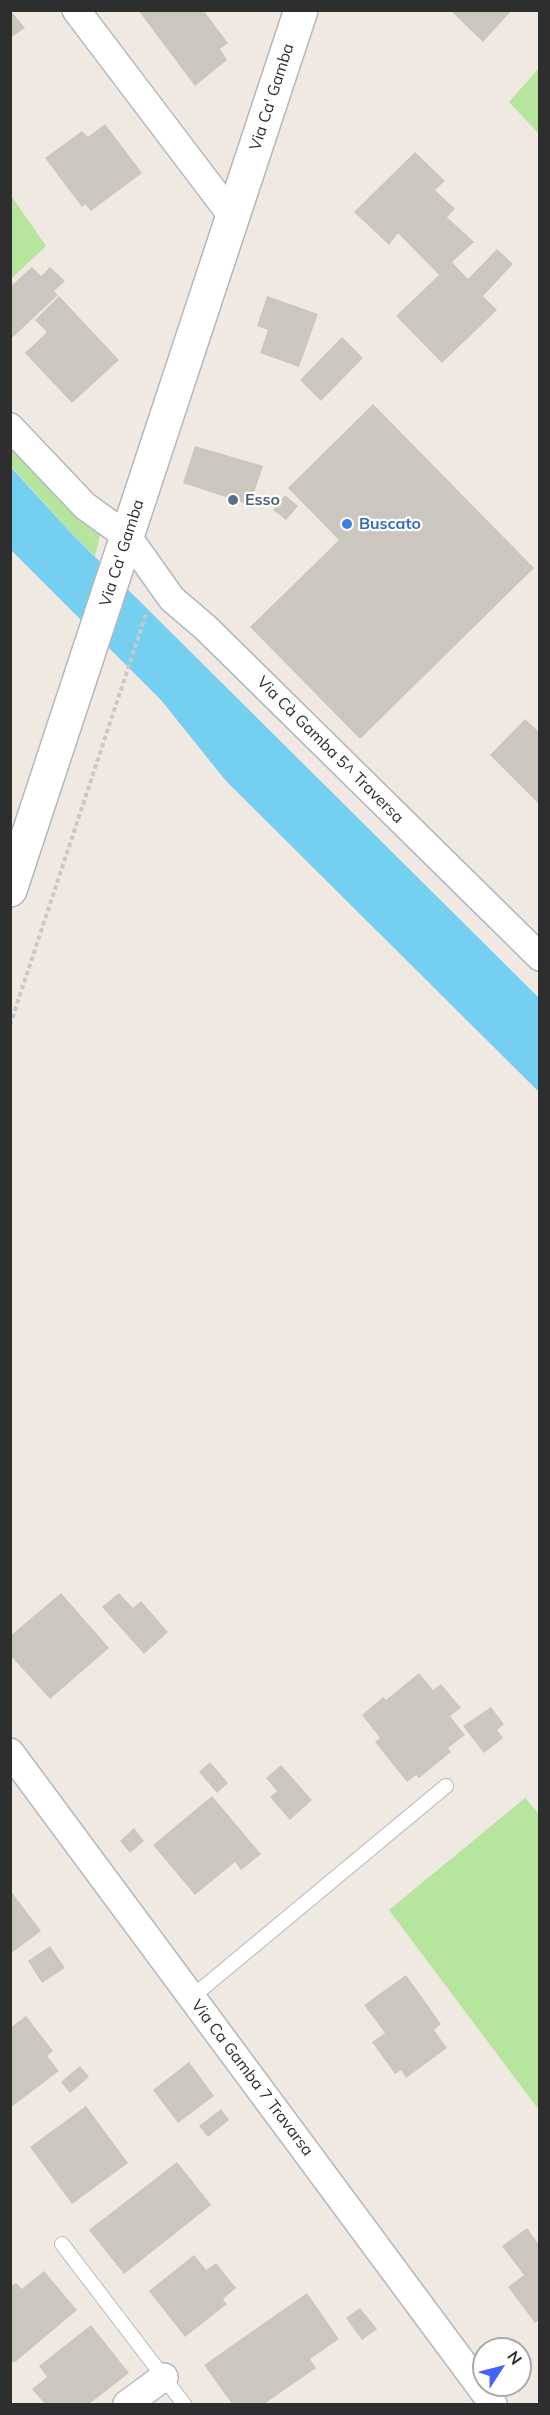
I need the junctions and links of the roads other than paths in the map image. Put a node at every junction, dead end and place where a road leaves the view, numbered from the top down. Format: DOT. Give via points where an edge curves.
graph roads {
  1 [pos="76,10"];
  2 [pos="300,10"];
  3 [pos="233,217"];
  4 [pos="10,427"];
  5 [pos="128,537"];
  6 [pos="10,890"];
  7 [pos="540,957"];
  8 [pos="10,1752"];
  9 [pos="446,1786"];
  10 [pos="192,1997"];
  11 [pos="62,2244"];
  12 [pos="164,2378"];
  13 [pos="128,2404"];
  14 [pos="183,2404"];
  15 [pos="494,2404"];
  1 -- 3 [label="street"];
  2 -- 3 [label="street, Via Ca' Gamba"];
  3 -- 5 [label="street, Via Ca' Gamba"];
  4 -- 5 [label="street, Via Cà Gamba 5^ Traversa" via="85,506"];
  5 -- 6 [label="street, Via Ca' Gamba"];
  5 -- 7 [label="street, Via Cà Gamba 5^ Traversa" via="172,599"];
  8 -- 10 [label="street, Via Ca Gamba 7 Travarsa"];
  9 -- 10 [label="lane"];
  10 -- 15 [label="street, Via Ca Gamba 7 Travarsa"];
  11 -- 12 [label="lane"];
  12 -- 13 [label="street"];
  12 -- 14 [label="lane"];
}
